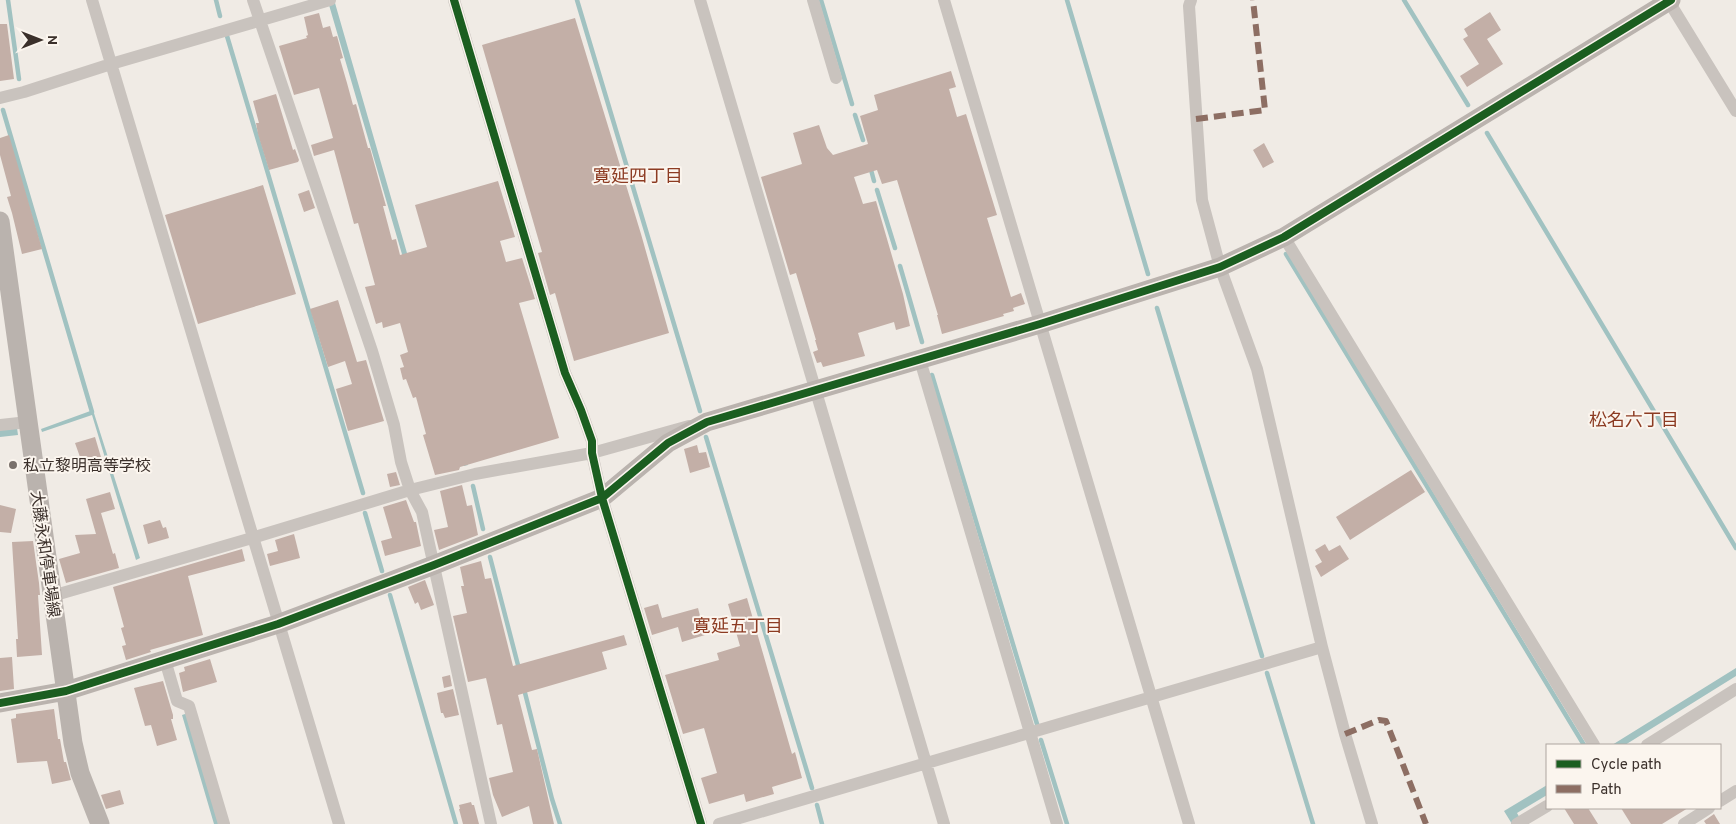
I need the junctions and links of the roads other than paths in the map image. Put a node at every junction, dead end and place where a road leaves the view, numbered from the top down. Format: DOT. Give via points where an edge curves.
graph roads {
  1 [pos="92,0"];
  2 [pos="254,0"];
  3 [pos="330,0"];
  4 [pos="454,0"];
  5 [pos="700,0"];
  6 [pos="813,0"];
  7 [pos="944,0"];
  8 [pos="1191,0"];
  9 [pos="1670,0"];
  10 [pos="260,21"];
  11 [pos="111,64"];
  12 [pos="836,78"];
  13 [pos="0,98"];
  14 [pos="1736,111"];
  15 [pos="0,221"];
  16 [pos="1284,237"];
  17 [pos="1220,267"];
  18 [pos="1040,324"];
  19 [pos="920,360"];
  20 [pos="815,391"];
  21 [pos="28,422"];
  22 [pos="707,422"];
  23 [pos="0,425"];
  24 [pos="592,453"];
  25 [pos="410,490"];
  26 [pos="602,498"];
  27 [pos="252,538"];
  28 [pos="434,565"];
  29 [pos="52,596"];
  30 [pos="278,624"];
  31 [pos="1322,647"];
  32 [pos="165,660"];
  33 [pos="1736,689"];
  34 [pos="66,691"];
  35 [pos="1151,697"];
  36 [pos="0,703"];
  37 [pos="1030,733"];
  38 [pos="1593,744"];
  39 [pos="1649,744"];
  40 [pos="926,764"];
  41 [pos="1736,791"];
  42 [pos="1721,800"];
  43 [pos="1546,807"];
  44 [pos="1707,809"];
  45 [pos="1521,821"];
  46 [pos="100,824"];
  47 [pos="224,824"];
  48 [pos="338,824"];
  49 [pos="491,824"];
  50 [pos="701,824"];
  51 [pos="719,824"];
  52 [pos="944,824"];
  53 [pos="1057,824"];
  54 [pos="1189,824"];
  55 [pos="1372,824"];
  56 [pos="1684,824"];
  1 -- 11 [label="street"];
  2 -- 10 [label="street"];
  3 -- 10 [label="street"];
  4 -- 24 [label="street" via="566,373 592,441"];
  5 -- 20 [label="street"];
  6 -- 12 [label="street"];
  7 -- 18 [label="street"];
  8 -- 17 [label="street" via="1189,16 1202,200"];
  9 -- 14 [label="street"];
  9 -- 16 [label="street"];
  10 -- 11 [label="street"];
  10 -- 25 [label="street" via="372,352"];
  11 -- 13 [label="street"];
  11 -- 27 [label="street"];
  15 -- 21 [label="street, 大藤永和停車場線"];
  16 -- 17 [label="street"];
  16 -- 38 [label="street"];
  17 -- 18 [label="street"];
  17 -- 31 [label="street" via="1257,369"];
  18 -- 19 [label="street"];
  18 -- 35 [label="street"];
  19 -- 20 [label="street"];
  19 -- 37 [label="street"];
  20 -- 22 [label="street"];
  20 -- 40 [label="street"];
  21 -- 23 [label="street"];
  21 -- 29 [label="street, 大藤永和停車場線"];
  22 -- 24 [label="street"];
  22 -- 26 [label="street" via="668,443"];
  24 -- 25 [label="street" via="475,474"];
  24 -- 26 [label="street"];
  25 -- 27 [label="street"];
  25 -- 28 [label="street" via="422,512"];
  26 -- 28 [label="street"];
  26 -- 50 [label="street"];
  27 -- 29 [label="street"];
  27 -- 30 [label="street"];
  28 -- 30 [label="street"];
  28 -- 49 [label="street"];
  29 -- 34 [label="street, 大藤永和停車場線"];
  30 -- 32 [label="street"];
  30 -- 48 [label="street"];
  31 -- 35 [label="street"];
  31 -- 55 [label="street"];
  32 -- 34 [label="street"];
  32 -- 47 [label="street" via="177,701 189,706"];
  33 -- 39 [label="street"];
  34 -- 36 [label="street"];
  34 -- 46 [label="street, 大藤永和停車場線" via="80,773"];
  35 -- 37 [label="street"];
  35 -- 54 [label="street"];
  37 -- 40 [label="street"];
  37 -- 53 [label="street"];
  40 -- 51 [label="street"];
  40 -- 52 [label="street"];
  41 -- 42 [label="street"];
  43 -- 45 [label="street"];
  44 -- 56 [label="street"];
}
